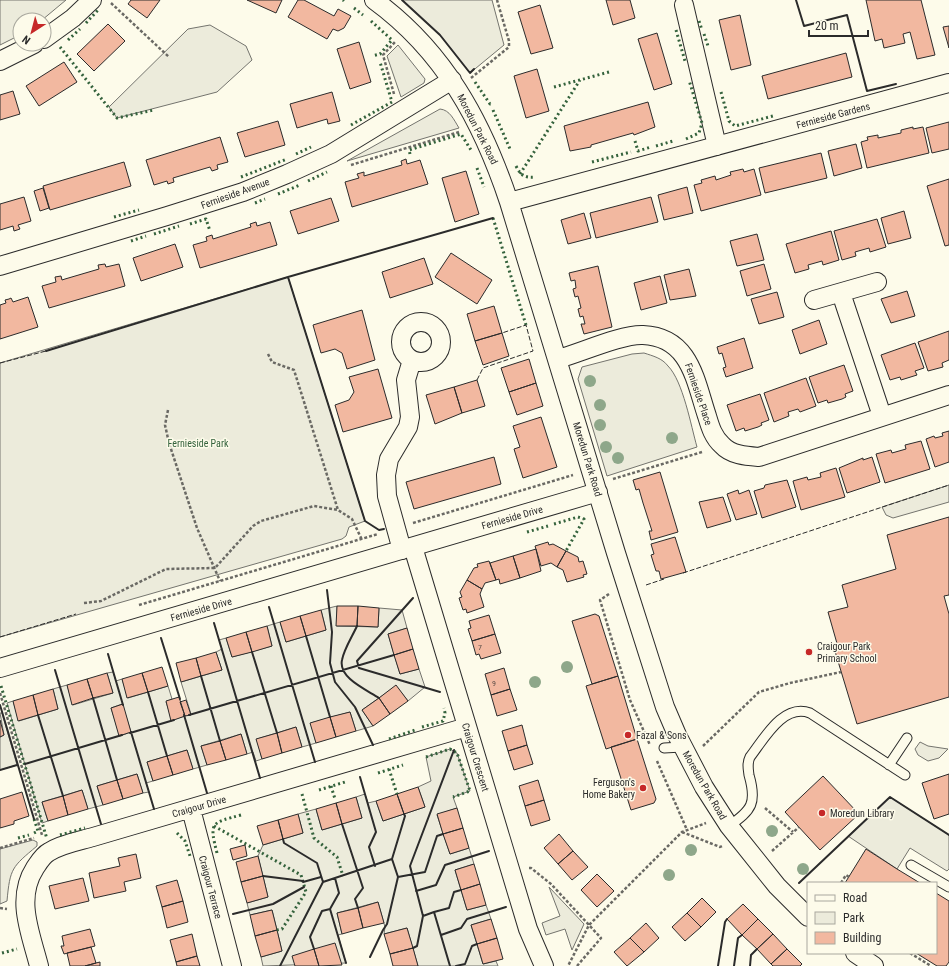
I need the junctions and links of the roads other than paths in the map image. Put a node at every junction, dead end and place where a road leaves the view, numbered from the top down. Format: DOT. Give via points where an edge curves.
graph roads {
  1 [pos="92,0"];
  2 [pos="374,0"];
  3 [pos="684,5"];
  4 [pos="52,33"];
  5 [pos="18,52"];
  6 [pos="0,61"];
  7 [pos="452,80"];
  8 [pos="949,83"];
  9 [pos="717,146"];
  10 [pos="509,202"];
  11 [pos="0,266"];
  12 [pos="877,282"];
  13 [pos="841,293"];
  14 [pos="814,300"];
  15 [pos="558,359"];
  16 [pos="412,360"];
  17 [pos="949,395"];
  18 [pos="882,416"];
  19 [pos="595,482"];
  20 [pos="408,548"];
  21 [pos="0,668"];
  22 [pos="467,727"];
  23 [pos="907,738"];
  24 [pos="664,748"];
  25 [pos="685,753"];
  26 [pos="889,765"];
  27 [pos="905,775"];
  28 [pos="191,809"];
  29 [pos="730,828"];
  30 [pos="911,865"];
  31 [pos="949,887"];
  32 [pos="807,916"];
  33 [pos="856,954"];
  34 [pos="39,966"];
  35 [pos="232,966"];
  36 [pos="544,966"];
  37 [pos="874,966"];
  1 -- 4 [label="street"];
  2 -- 7 [label="street, Moredun Park Road" via="432,53"];
  3 -- 9 [label="street"];
  5 -- 6 [label="street"];
  7 -- 10 [label="street, Moredun Park Road" via="484,137 497,165"];
  7 -- 11 [label="street, Fernieside Avenue" via="331,154 243,192"];
  8 -- 9 [label="street, Fernieside Gardens"];
  9 -- 10 [label="street, Fernieside Gardens"];
  10 -- 15 [label="street, Moredun Park Road" via="536,296"];
  12 -- 13 [label="street"];
  13 -- 14 [label="street"];
  13 -- 18 [label="street"];
  15 -- 18 [label="street, Fernieside Place" via="627,337 652,336 668,341 680,349 689,362 712,433 722,446 743,455 759,457"];
  15 -- 19 [label="street, Moredun Park Road"];
  16 -- 20 [label="street" via="406,380 410,417 408,427 389,459 386,475 387,496 396,528"];
  17 -- 18 [label="street"];
  19 -- 20 [label="street, Fernieside Drive"];
  19 -- 25 [label="street, Moredun Park Road" via="625,593 665,707"];
  20 -- 21 [label="street, Fernieside Drive"];
  20 -- 22 [label="street, Craigour Crescent"];
  22 -- 28 [label="street, Craigour Drive"];
  22 -- 36 [label="street, Craigour Crescent" via="528,929"];
  23 -- 26 [label="lane"];
  24 -- 25 [label="lane"];
  25 -- 29 [label="street, Moredun Park Road"];
  26 -- 27 [label="lane"];
  26 -- 29 [label="lane" via="810,714 795,712 777,723 748,760 754,798 747,812"];
  28 -- 34 [label="street, Craigour Drive" via="70,843 44,856 31,875 25,898 25,912"];
  28 -- 35 [label="street, Craigour Terrace"];
  29 -- 32 [label="street, Moredun Park Road" via="777,886"];
  30 -- 31 [label="lane"];
  33 -- 37 [label="street"];
}
